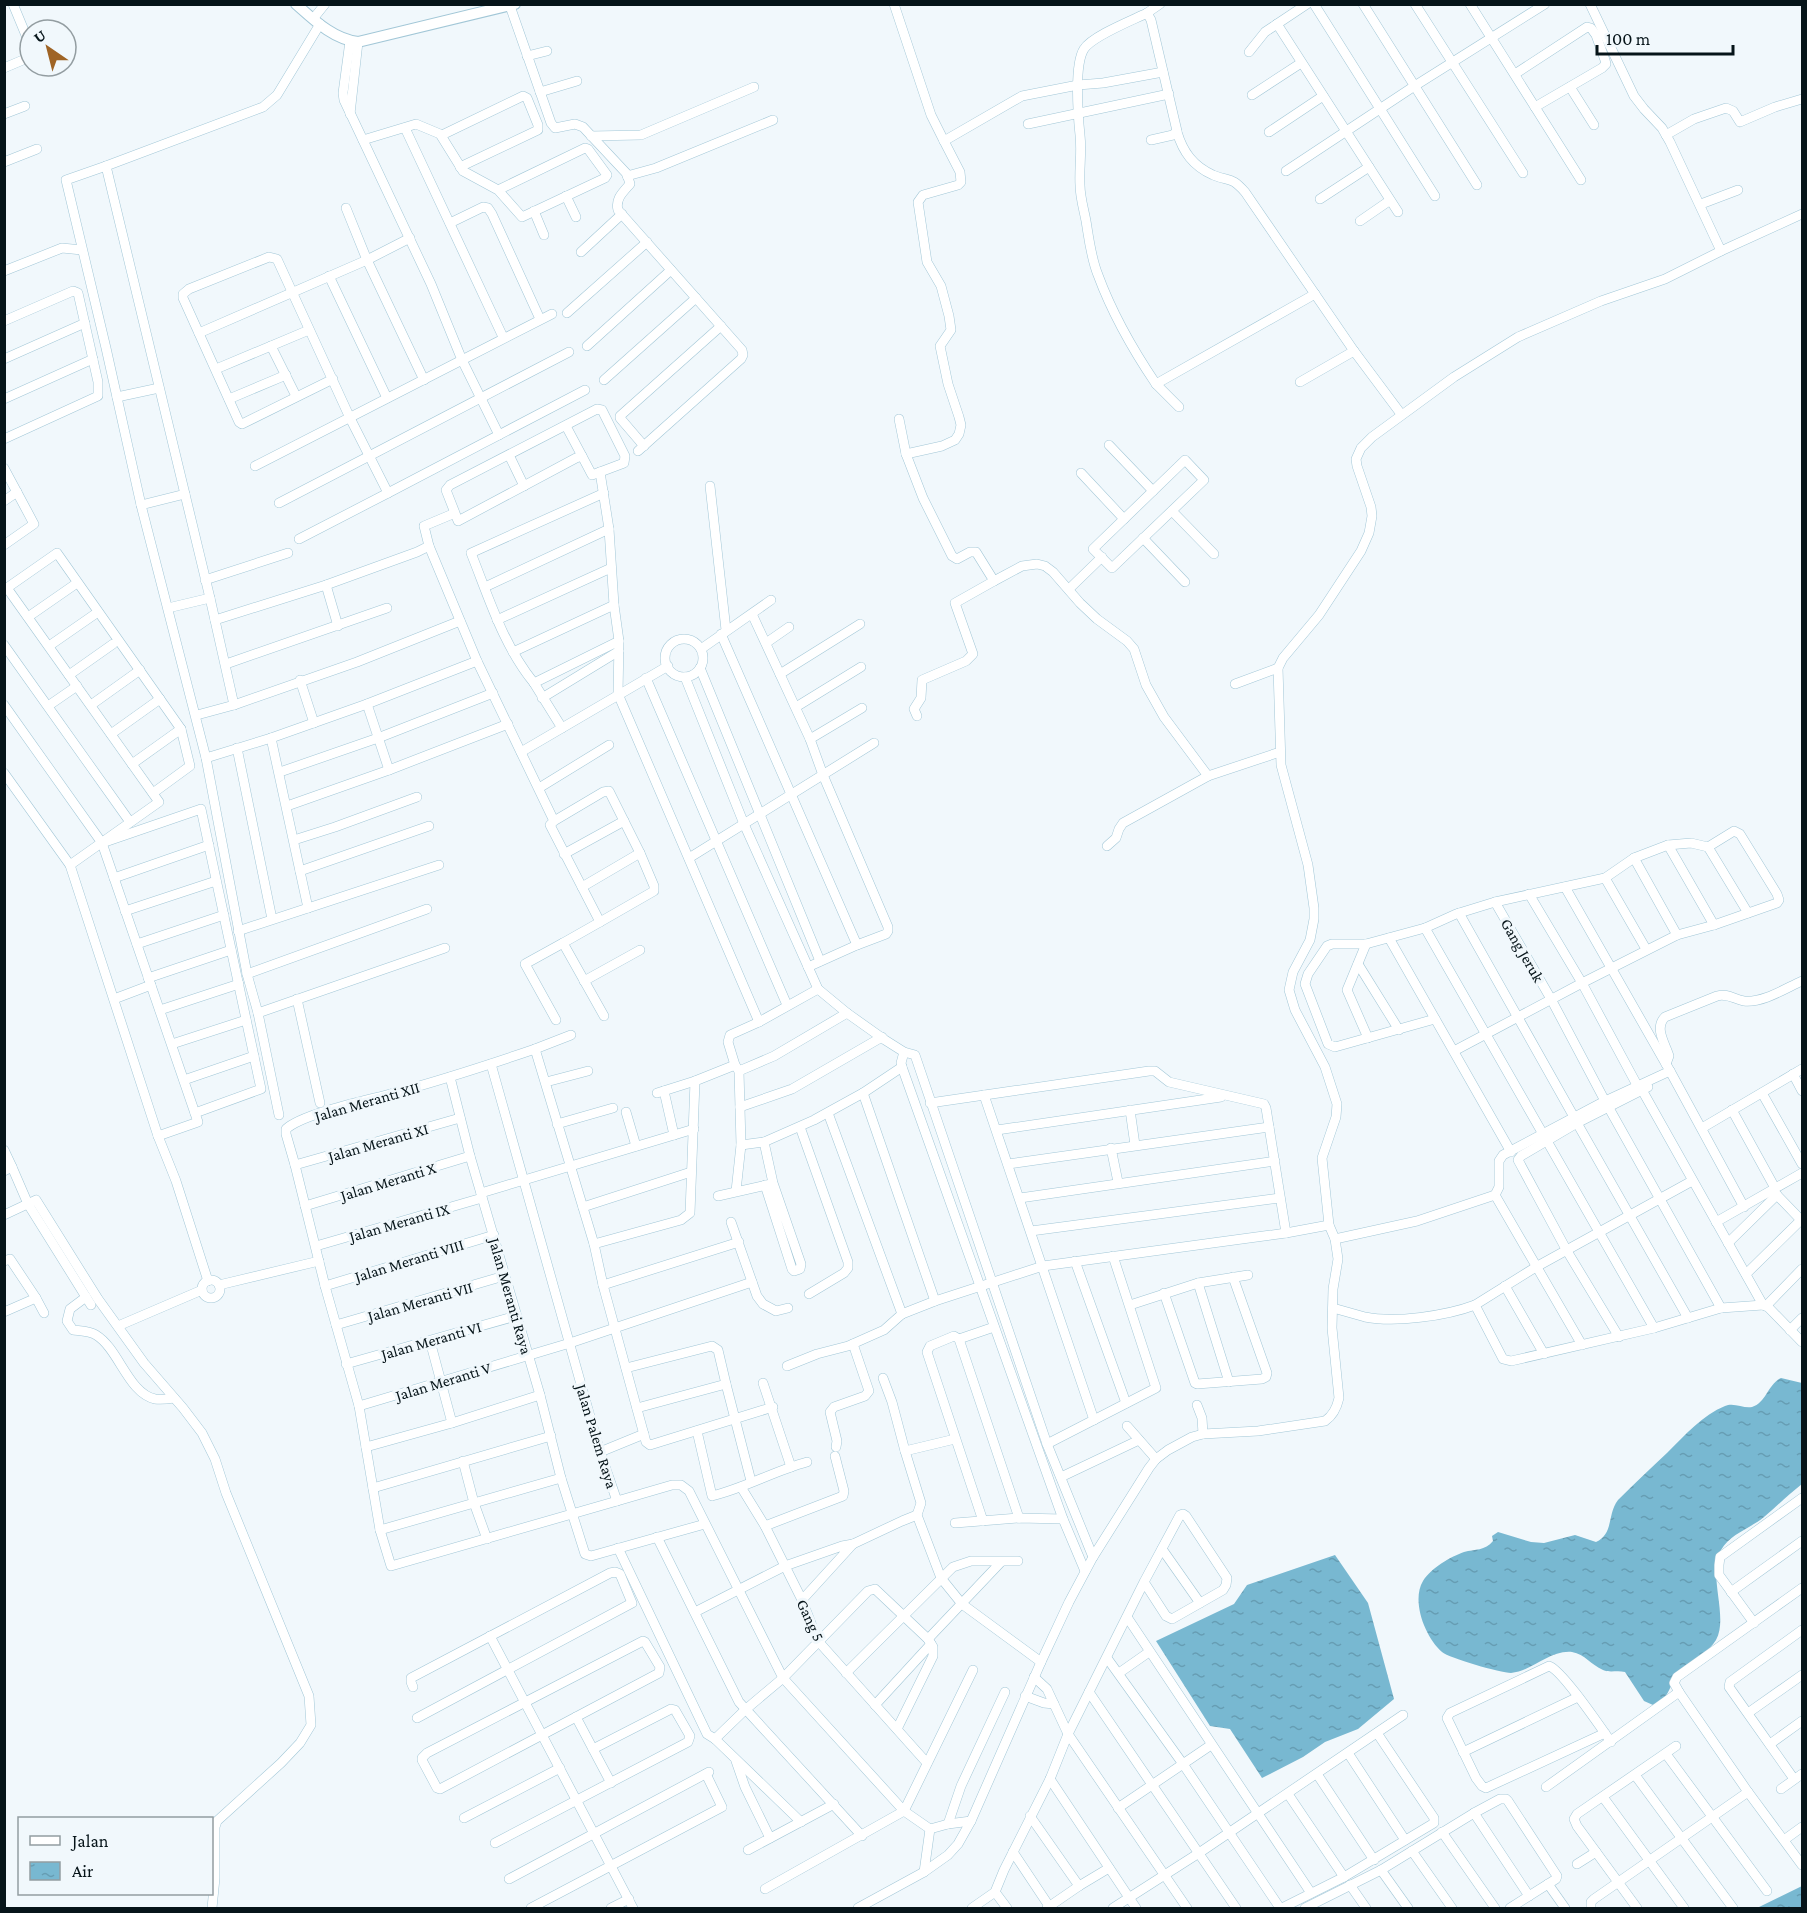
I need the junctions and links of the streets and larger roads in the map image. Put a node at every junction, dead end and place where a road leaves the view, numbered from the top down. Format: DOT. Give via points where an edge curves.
graph roads {
  1 [pos="13,4"];
  2 [pos="296,4"];
  3 [pos="894,4"];
  4 [pos="1160,4"];
  5 [pos="1307,4"];
  6 [pos="1314,4"];
  7 [pos="1363,4"];
  8 [pos="1415,4"];
  9 [pos="1470,4"];
  10 [pos="1545,4"];
  11 [pos="1590,4"];
  12 [pos="508,6"];
  13 [pos="1147,12"];
  14 [pos="318,13"];
  15 [pos="19,18"];
  16 [pos="1276,24"];
  17 [pos="1491,38"];
  18 [pos="354,41"];
  19 [pos="547,51"];
  20 [pos="1249,52"];
  21 [pos="527,56"];
  22 [pos="18,62"];
  23 [pos="1453,62"];
  24 [pos="1301,63"];
  25 [pos="4,68"];
  26 [pos="1163,72"];
  27 [pos="1515,74"];
  28 [pos="577,81"];
  29 [pos="1078,85"];
  30 [pos="754,87"];
  31 [pos="1413,87"];
  32 [pos="1570,87"];
  33 [pos="540,92"];
  34 [pos="1169,94"];
  35 [pos="1252,95"];
  36 [pos="1323,96"];
  37 [pos="1803,99"];
  38 [pos="25,106"];
  39 [pos="1535,107"];
  40 [pos="1380,109"];
  41 [pos="1078,113"];
  42 [pos="4,114"];
  43 [pos="773,120"];
  44 [pos="1028,124"];
  45 [pos="1594,125"];
  46 [pos="405,128"];
  47 [pos="1345,131"];
  48 [pos="1177,132"];
  49 [pos="1269,132"];
  50 [pos="442,135"];
  51 [pos="1666,135"];
  52 [pos="591,136"];
  53 [pos="1151,140"];
  54 [pos="363,141"];
  55 [pos="944,141"];
  56 [pos="37,149"];
  57 [pos="4,162"];
  58 [pos="106,166"];
  59 [pos="460,167"];
  60 [pos="1369,167"];
  61 [pos="1286,171"];
  62 [pos="1523,173"];
  63 [pos="627,176"];
  64 [pos="1581,180"];
  65 [pos="1477,185"];
  66 [pos="498,190"];
  67 [pos="1738,190"];
  68 [pos="566,196"];
  69 [pos="1435,196"];
  70 [pos="1320,199"];
  71 [pos="1389,201"];
  72 [pos="1701,204"];
  73 [pos="346,208"];
  74 [pos="534,211"];
  75 [pos="1398,213"];
  76 [pos="622,214"];
  77 [pos="1803,214"];
  78 [pos="576,217"];
  79 [pos="1360,221"];
  80 [pos="450,223"];
  81 [pos="544,235"];
  82 [pos="410,238"];
  83 [pos="647,242"];
  84 [pos="82,250"];
  85 [pos="1721,251"];
  86 [pos="581,252"];
  87 [pos="367,260"];
  88 [pos="671,270"];
  89 [pos="4,271"];
  90 [pos="329,276"];
  91 [pos="293,293"];
  92 [pos="1315,294"];
  93 [pos="696,298"];
  94 [pos="567,313"];
  95 [pos="552,314"];
  96 [pos="540,319"];
  97 [pos="4,321"];
  98 [pos="85,323"];
  99 [pos="721,326"];
  100 [pos="309,330"];
  101 [pos="199,333"];
  102 [pos="503,337"];
  103 [pos="271,346"];
  104 [pos="587,346"];
  105 [pos="1354,351"];
  106 [pos="569,352"];
  107 [pos="4,359"];
  108 [pos="93,359"];
  109 [pos="462,360"];
  110 [pos="216,369"];
  111 [pos="286,375"];
  112 [pos="333,379"];
  113 [pos="424,380"];
  114 [pos="604,380"];
  115 [pos="1300,382"];
  116 [pos="1156,384"];
  117 [pos="159,388"];
  118 [pos="585,390"];
  119 [pos="296,396"];
  120 [pos="117,397"];
  121 [pos="387,398"];
  122 [pos="4,399"];
  123 [pos="229,399"];
  124 [pos="481,399"];
  125 [pos="1179,407"];
  126 [pos="1401,414"];
  127 [pos="350,418"];
  128 [pos="899,419"];
  129 [pos="566,426"];
  130 [pos="499,435"];
  131 [pos="4,439"];
  132 [pos="1109,445"];
  133 [pos="906,454"];
  134 [pos="369,455"];
  135 [pos="509,455"];
  136 [pos="582,456"];
  137 [pos="255,466"];
  138 [pos="4,468"];
  139 [pos="600,472"];
  140 [pos="1081,473"];
  141 [pos="524,486"];
  142 [pos="710,486"];
  143 [pos="1153,491"];
  144 [pos="17,492"];
  145 [pos="604,493"];
  146 [pos="185,494"];
  147 [pos="388,494"];
  148 [pos="4,501"];
  149 [pos="279,503"];
  150 [pos="141,505"];
  151 [pos="1172,511"];
  152 [pos="455,513"];
  153 [pos="1124,519"];
  154 [pos="609,529"];
  155 [pos="1143,538"];
  156 [pos="298,539"];
  157 [pos="4,545"];
  158 [pos="429,546"];
  159 [pos="288,553"];
  160 [pos="1214,554"];
  161 [pos="1102,557"];
  162 [pos="611,568"];
  163 [pos="205,580"];
  164 [pos="994,581"];
  165 [pos="78,582"];
  166 [pos="1185,582"];
  167 [pos="326,585"];
  168 [pos="485,587"];
  169 [pos="6,589"];
  170 [pos="1069,589"];
  171 [pos="210,598"];
  172 [pos="771,600"];
  173 [pos="614,605"];
  174 [pos="168,608"];
  175 [pos="387,608"];
  176 [pos="98,612"];
  177 [pos="752,614"];
  178 [pos="28,617"];
  179 [pos="215,620"];
  180 [pos="497,620"];
  181 [pos="460,621"];
  182 [pos="860,624"];
  183 [pos="338,626"];
  184 [pos="789,627"];
  185 [pos="724,632"];
  186 [pos="619,641"];
  187 [pos="113,644"];
  188 [pos="766,644"];
  189 [pos="4,645"];
  190 [pos="49,646"];
  191 [pos="701,649"];
  192 [pos="619,651"];
  193 [pos="513,652"];
  194 [pos="477,661"];
  195 [pos="225,664"];
  196 [pos="668,666"];
  197 [pos="861,667"];
  198 [pos="700,668"];
  199 [pos="1278,668"];
  200 [pos="140,670"];
  201 [pos="780,674"];
  202 [pos="69,675"];
  203 [pos="684,677"];
  204 [pos="646,678"];
  205 [pos="300,680"];
  206 [pos="534,683"];
  207 [pos="1235,684"];
  208 [pos="77,686"];
  209 [pos="493,693"];
  210 [pos="618,694"];
  211 [pos="542,698"];
  212 [pos="160,699"];
  213 [pos="368,704"];
  214 [pos="4,705"];
  215 [pos="91,705"];
  216 [pos="234,705"];
  217 [pos="48,706"];
  218 [pos="796,707"];
  219 [pos="862,708"];
  220 [pos="197,715"];
  221 [pos="918,716"];
  222 [pos="314,723"];
  223 [pos="508,724"];
  224 [pos="562,728"];
  225 [pos="181,729"];
  226 [pos="111,734"];
  227 [pos="272,738"];
  228 [pos="378,738"];
  229 [pos="810,739"];
  230 [pos="874,743"];
  231 [pos="609,745"];
  232 [pos="237,748"];
  233 [pos="521,752"];
  234 [pos="1280,752"];
  235 [pos="206,758"];
  236 [pos="132,764"];
  237 [pos="390,770"];
  238 [pos="280,772"];
  239 [pos="4,773"];
  240 [pos="823,775"];
  241 [pos="1208,776"];
  242 [pos="539,788"];
  243 [pos="153,793"];
  244 [pos="791,794"];
  245 [pos="417,797"];
  246 [pos="287,806"];
  247 [pos="759,815"];
  248 [pos="624,820"];
  249 [pos="554,821"];
  250 [pos="130,822"];
  251 [pos="745,823"];
  252 [pos="429,826"];
  253 [pos="294,840"];
  254 [pos="717,840"];
  255 [pos="102,843"];
  256 [pos="209,845"];
  257 [pos="1668,845"];
  258 [pos="1107,846"];
  259 [pos="1708,846"];
  260 [pos="640,853"];
  261 [pos="564,854"];
  262 [pos="689,858"];
  263 [pos="1634,858"];
  264 [pos="70,865"];
  265 [pos="439,865"];
  266 [pos="300,870"];
  267 [pos="114,878"];
  268 [pos="1605,878"];
  269 [pos="216,880"];
  270 [pos="1565,886"];
  271 [pos="582,887"];
  272 [pos="1529,894"];
  273 [pos="1495,902"];
  274 [pos="308,908"];
  275 [pos="428,909"];
  276 [pos="125,911"];
  277 [pos="1460,913"];
  278 [pos="1748,914"];
  279 [pos="224,915"];
  280 [pos="272,919"];
  281 [pos="600,922"];
  282 [pos="1714,925"];
  283 [pos="1425,928"];
  284 [pos="238,931"];
  285 [pos="1677,935"];
  286 [pos="1389,938"];
  287 [pos="562,943"];
  288 [pos="137,944"];
  289 [pos="1366,944"];
  290 [pos="857,945"];
  291 [pos="445,948"];
  292 [pos="231,950"];
  293 [pos="640,950"];
  294 [pos="1646,950"];
  295 [pos="1304,953"];
  296 [pos="820,961"];
  297 [pos="1358,964"];
  298 [pos="808,967"];
  299 [pos="1612,967"];
  300 [pos="247,974"];
  301 [pos="1308,974"];
  302 [pos="150,981"];
  303 [pos="584,981"];
  304 [pos="1803,981"];
  305 [pos="1582,982"];
  306 [pos="239,984"];
  307 [pos="818,989"];
  308 [pos="114,999"];
  309 [pos="297,999"];
  310 [pos="1551,999"];
  311 [pos="788,1005"];
  312 [pos="160,1011"];
  313 [pos="258,1012"];
  314 [pos="847,1013"];
  315 [pos="604,1016"];
  316 [pos="1518,1016"];
  317 [pos="1435,1019"];
  318 [pos="246,1020"];
  319 [pos="556,1020"];
  320 [pos="759,1022"];
  321 [pos="1399,1030"];
  322 [pos="1485,1034"];
  323 [pos="572,1035"];
  324 [pos="882,1037"];
  325 [pos="1368,1038"];
  326 [pos="172,1044"];
  327 [pos="535,1049"];
  328 [pos="1454,1051"];
  329 [pos="904,1052"];
  330 [pos="254,1056"];
  331 [pos="491,1064"];
  332 [pos="902,1067"];
  333 [pos="737,1068"];
  334 [pos="1803,1069"];
  335 [pos="1669,1070"];
  336 [pos="588,1071"];
  337 [pos="1793,1074"];
  338 [pos="450,1077"];
  339 [pos="184,1080"];
  340 [pos="696,1081"];
  341 [pos="546,1082"];
  342 [pos="1640,1088"];
  343 [pos="1803,1091"];
  344 [pos="863,1093"];
  345 [pos="1762,1093"];
  346 [pos="984,1095"];
  347 [pos="1226,1096"];
  348 [pos="320,1103"];
  349 [pos="930,1103"];
  350 [pos="1607,1104"];
  351 [pos="740,1107"];
  352 [pos="613,1108"];
  353 [pos="1130,1110"];
  354 [pos="1732,1110"];
  355 [pos="626,1112"];
  356 [pos="195,1113"];
  357 [pos="828,1113"];
  358 [pos="279,1114"];
  359 [pos="460,1118"];
  360 [pos="1575,1120"];
  361 [pos="557,1124"];
  362 [pos="800,1127"];
  363 [pos="1269,1127"];
  364 [pos="1702,1128"];
  365 [pos="694,1129"];
  366 [pos="997,1130"];
  367 [pos="674,1135"];
  368 [pos="158,1136"];
  369 [pos="1545,1137"];
  370 [pos="764,1142"];
  371 [pos="741,1145"];
  372 [pos="1135,1145"];
  373 [pos="636,1146"];
  374 [pos="1112,1148"];
  375 [pos="4,1150"];
  376 [pos="1511,1152"];
  377 [pos="470,1156"];
  378 [pos="1275,1161"];
  379 [pos="1008,1164"];
  380 [pos="1803,1164"];
  381 [pos="295,1165"];
  382 [pos="569,1166"];
  383 [pos="8,1169"];
  384 [pos="691,1172"];
  385 [pos="1803,1173"];
  386 [pos="524,1180"];
  387 [pos="1692,1181"];
  388 [pos="1118,1182"];
  389 [pos="769,1184"];
  390 [pos="736,1191"];
  391 [pos="1775,1191"];
  392 [pos="482,1195"];
  393 [pos="1495,1195"];
  394 [pos="718,1196"];
  395 [pos="1020,1198"];
  396 [pos="1280,1198"];
  397 [pos="1661,1198"];
  398 [pos="28,1204"];
  399 [pos="305,1206"];
  400 [pos="583,1207"];
  401 [pos="1744,1207"];
  402 [pos="4,1215"];
  403 [pos="1629,1216"];
  404 [pos="1802,1220"];
  405 [pos="731,1222"];
  406 [pos="1716,1222"];
  407 [pos="1329,1225"];
  408 [pos="1031,1232"];
  409 [pos="1286,1233"];
  410 [pos="1599,1233"];
  411 [pos="494,1235"];
  412 [pos="1335,1239"];
  413 [pos="739,1242"];
  414 [pos="1728,1243"];
  415 [pos="594,1244"];
  416 [pos="316,1246"];
  417 [pos="4,1249"];
  418 [pos="1567,1251"];
  419 [pos="1113,1256"];
  420 [pos="7,1260"];
  421 [pos="319,1261"];
  422 [pos="1075,1261"];
  423 [pos="1043,1266"];
  424 [pos="68,1268"];
  425 [pos="79,1268"];
  426 [pos="1536,1268"];
  427 [pos="1803,1269"];
  428 [pos="1746,1274"];
  429 [pos="1248,1275"];
  430 [pos="504,1276"];
  431 [pos="1233,1277"];
  432 [pos="208,1281"];
  433 [pos="752,1282"];
  434 [pos="992,1283"];
  435 [pos="1198,1283"];
  436 [pos="219,1285"];
  437 [pos="603,1285"];
  438 [pos="325,1286"];
  439 [pos="1505,1286"];
  440 [pos="980,1287"];
  441 [pos="202,1290"];
  442 [pos="1164,1293"];
  443 [pos="809,1294"];
  444 [pos="36,1298"];
  445 [pos="935,1301"];
  446 [pos="1130,1305"];
  447 [pos="1475,1305"];
  448 [pos="1764,1305"];
  449 [pos="788,1308"];
  450 [pos="1333,1308"];
  451 [pos="1721,1308"];
  452 [pos="4,1312"];
  453 [pos="44,1312"];
  454 [pos="902,1314"];
  455 [pos="516,1316"];
  456 [pos="1688,1318"];
  457 [pos="1803,1318"];
  458 [pos="336,1325"];
  459 [pos="118,1326"];
  460 [pos="994,1327"];
  461 [pos="1654,1328"];
  462 [pos="615,1329"];
  463 [pos="1790,1330"];
  464 [pos="1619,1337"];
  465 [pos="959,1339"];
  466 [pos="430,1341"];
  467 [pos="1803,1342"];
  468 [pos="570,1343"];
  469 [pos="853,1344"];
  470 [pos="1581,1346"];
  471 [pos="1544,1354"];
  472 [pos="528,1355"];
  473 [pos="346,1364"];
  474 [pos="787,1366"];
  475 [pos="626,1368"];
  476 [pos="883,1378"];
  477 [pos="442,1381"];
  478 [pos="1229,1382"];
  479 [pos="763,1383"];
  480 [pos="726,1384"];
  481 [pos="540,1395"];
  482 [pos="174,1398"];
  483 [pos="1126,1403"];
  484 [pos="1197,1405"];
  485 [pos="358,1406"];
  486 [pos="772,1407"];
  487 [pos="637,1408"];
  488 [pos="734,1419"];
  489 [pos="1094,1420"];
  490 [pos="453,1423"];
  491 [pos="1127,1426"];
  492 [pos="697,1431"];
  493 [pos="644,1434"];
  494 [pos="1203,1434"];
  495 [pos="550,1436"];
  496 [pos="955,1439"];
  497 [pos="1139,1440"];
  498 [pos="1047,1444"];
  499 [pos="366,1447"];
  500 [pos="905,1451"];
  501 [pos="600,1452"];
  502 [pos="1156,1459"];
  503 [pos="463,1461"];
  504 [pos="807,1462"];
  505 [pos="791,1467"];
  506 [pos="1061,1477"];
  507 [pos="561,1478"];
  508 [pos="751,1482"];
  509 [pos="741,1487"];
  510 [pos="373,1488"];
  511 [pos="1066,1492"];
  512 [pos="712,1496"];
  513 [pos="1055,1496"];
  514 [pos="1803,1498"];
  515 [pos="617,1502"];
  516 [pos="474,1503"];
  517 [pos="695,1503"];
  518 [pos="572,1514"];
  519 [pos="917,1515"];
  520 [pos="1019,1518"];
  521 [pos="1063,1519"];
  522 [pos="983,1521"];
  523 [pos="955,1523"];
  524 [pos="705,1524"];
  525 [pos="765,1526"];
  526 [pos="380,1530"];
  527 [pos="657,1537"];
  528 [pos="487,1539"];
  529 [pos="1803,1542"];
  530 [pos="853,1544"];
  531 [pos="618,1548"];
  532 [pos="1162,1549"];
  533 [pos="1093,1557"];
  534 [pos="1018,1561"];
  535 [pos="1001,1562"];
  536 [pos="785,1566"];
  537 [pos="1085,1571"];
  538 [pos="941,1578"];
  539 [pos="1144,1582"];
  540 [pos="1803,1588"];
  541 [pos="738,1590"];
  542 [pos="1731,1592"];
  543 [pos="802,1600"];
  544 [pos="1200,1603"];
  545 [pos="962,1604"];
  546 [pos="695,1612"];
  547 [pos="903,1617"];
  548 [pos="1126,1617"];
  549 [pos="1754,1623"];
  550 [pos="1803,1630"];
  551 [pos="490,1636"];
  552 [pos="818,1641"];
  553 [pos="930,1642"];
  554 [pos="1149,1652"];
  555 [pos="1107,1658"];
  556 [pos="1041,1662"];
  557 [pos="508,1669"];
  558 [pos="973,1670"];
  559 [pos="846,1673"];
  560 [pos="1119,1673"];
  561 [pos="657,1674"];
  562 [pos="1803,1675"];
  563 [pos="1034,1677"];
  564 [pos="783,1678"];
  565 [pos="662,1684"];
  566 [pos="414,1687"];
  567 [pos="1005,1692"];
  568 [pos="1089,1692"];
  569 [pos="1679,1692"];
  570 [pos="1025,1696"];
  571 [pos="1578,1697"];
  572 [pos="525,1702"];
  573 [pos="1054,1704"];
  574 [pos="875,1705"];
  575 [pos="745,1710"];
  576 [pos="1748,1713"];
  577 [pos="1403,1715"];
  578 [pos="576,1717"];
  579 [pos="417,1718"];
  580 [pos="1803,1721"];
  581 [pos="897,1729"];
  582 [pos="1377,1733"];
  583 [pos="1605,1733"];
  584 [pos="1068,1734"];
  585 [pos="542,1735"];
  586 [pos="715,1739"];
  587 [pos="1611,1742"];
  588 [pos="1770,1744"];
  589 [pos="1211,1745"];
  590 [pos="1676,1746"];
  591 [pos="593,1749"];
  592 [pos="1463,1752"];
  593 [pos="1348,1753"];
  594 [pos="1666,1754"];
  595 [pos="736,1761"];
  596 [pos="927,1763"];
  597 [pos="1183,1764"];
  598 [pos="560,1768"];
  599 [pos="1317,1774"];
  600 [pos="1635,1775"];
  601 [pos="1798,1777"];
  602 [pos="1050,1779"];
  603 [pos="611,1783"];
  604 [pos="1153,1785"];
  605 [pos="1546,1788"];
  606 [pos="1781,1789"];
  607 [pos="1748,1792"];
  608 [pos="1288,1794"];
  609 [pos="1603,1797"];
  610 [pos="577,1801"];
  611 [pos="834,1804"];
  612 [pos="1118,1808"];
  613 [pos="904,1811"];
  614 [pos="1474,1813"];
  615 [pos="1258,1814"];
  616 [pos="1030,1816"];
  617 [pos="1712,1817"];
  618 [pos="464,1818"];
  619 [pos="971,1821"];
  620 [pos="801,1822"];
  621 [pos="948,1824"];
  622 [pos="1803,1827"];
  623 [pos="930,1829"];
  624 [pos="1442,1832"];
  625 [pos="594,1833"];
  626 [pos="1230,1833"];
  627 [pos="862,1836"];
  628 [pos="770,1838"];
  629 [pos="1681,1838"];
  630 [pos="1405,1840"];
  631 [pos="1784,1840"];
  632 [pos="495,1843"];
  633 [pos="748,1850"];
  634 [pos="1412,1851"];
  635 [pos="1013,1852"];
  636 [pos="1596,1852"];
  637 [pos="1199,1853"];
  638 [pos="1374,1860"];
  639 [pos="1649,1861"];
  640 [pos="1577,1864"];
  641 [pos="1803,1864"];
  642 [pos="611,1866"];
  643 [pos="1109,1868"];
  644 [pos="1381,1870"];
  645 [pos="924,1872"];
  646 [pos="1164,1875"];
  647 [pos="508,1879"];
  648 [pos="1347,1881"];
  649 [pos="1619,1883"];
  650 [pos="1548,1884"];
  651 [pos="1079,1886"];
  652 [pos="765,1889"];
  653 [pos="1767,1891"];
  654 [pos="995,1892"];
  655 [pos="1311,1893"];
  656 [pos="1528,1896"];
  657 [pos="1129,1898"];
  658 [pos="631,1904"];
  659 [pos="1321,1905"];
  660 [pos="1048,1907"];
  661 [pos="212,1908"];
  662 [pos="531,1908"];
  663 [pos="611,1908"];
  664 [pos="858,1908"];
  665 [pos="972,1908"];
  666 [pos="1007,1908"];
  667 [pos="1113,1908"];
  668 [pos="1136,1908"];
  669 [pos="1187,1908"];
  670 [pos="1236,1908"];
  671 [pos="1281,1908"];
  672 [pos="1305,1908"];
  673 [pos="1366,1908"];
  674 [pos="1408,1908"];
  675 [pos="1452,1908"];
  676 [pos="1495,1908"];
  677 [pos="1510,1908"];
  678 [pos="1565,1908"];
  679 [pos="1591,1908"];
  680 [pos="1637,1908"];
  681 [pos="1684,1908"];
  682 [pos="1733,1908"];
  1 -- 15 [label="street"];
  2 -- 14 [label="street"];
  3 -- 55 [label="street" via="931,115"];
  4 -- 13 [label="street"];
  5 -- 16 [label="street"];
  6 -- 40 [label="street"];
  7 -- 31 [label="street"];
  8 -- 23 [label="street"];
  9 -- 17 [label="street"];
  10 -- 17 [label="street"];
  11 -- 51 [label="street" via="1634,96"];
  12 -- 18 [label="street"];
  12 -- 21 [label="street"];
  13 -- 26 [label="street"];
  13 -- 29 [label="street" via="1086,46 1080,59"];
  14 -- 18 [label="street" via="331,32"];
  14 -- 58 [label="street" via="277,95 263,107"];
  16 -- 20 [label="street"];
  16 -- 24 [label="street"];
  17 -- 23 [label="street"];
  17 -- 27 [label="street"];
  18 -- 54 [label="street" via="343,93"];
  19 -- 21 [label="street"];
  21 -- 33 [label="street"];
  22 -- 25 [label="street"];
  23 -- 31 [label="street"];
  23 -- 62 [label="street"];
  24 -- 35 [label="street"];
  24 -- 36 [label="street"];
  26 -- 29 [label="street"];
  26 -- 34 [label="street"];
  27 -- 32 [label="street" via="1589,27 1596,35 1606,64"];
  27 -- 39 [label="street"];
  28 -- 33 [label="street"];
  29 -- 41 [label="street"];
  29 -- 55 [label="street" via="1022,96"];
  30 -- 52 [label="street" via="641,135"];
  31 -- 40 [label="street"];
  31 -- 65 [label="street"];
  32 -- 39 [label="street"];
  32 -- 45 [label="street"];
  33 -- 52 [label="street" via="555,128 575,124"];
  34 -- 41 [label="street"];
  34 -- 48 [label="street"];
  36 -- 47 [label="street"];
  36 -- 49 [label="street"];
  37 -- 51 [label="street" via="1740,122 1726,108 1694,119"];
  38 -- 42 [label="street"];
  39 -- 64 [label="street"];
  40 -- 47 [label="street"];
  40 -- 69 [label="street"];
  41 -- 44 [label="street"];
  41 -- 116 [label="street" via="1080,186 1090,249 1120,324"];
  43 -- 63 [label="street"];
  46 -- 50 [label="street" via="416,124"];
  46 -- 54 [label="street"];
  46 -- 80 [label="street"];
  47 -- 60 [label="street"];
  47 -- 61 [label="street"];
  48 -- 53 [label="street"];
  48 -- 92 [label="street" via="1190,160 1237,183"];
  50 -- 59 [label="street"];
  50 -- 59 [label="street" via="523,96 527,98 538,130"];
  51 -- 72 [label="street"];
  52 -- 63 [label="street"];
  54 -- 82 [label="street"];
  55 -- 133 [label="street" via="962,180 958,185 922,196 918,202 927,262 939,282 949,316 951,330 941,343 941,352 961,430 955,440 942,446"];
  56 -- 57 [label="street"];
  58 -- 84 [label="street" via="66,180"];
  58 -- 117 [label="street"];
  59 -- 66 [label="street"];
  60 -- 70 [label="street"];
  60 -- 71 [label="street"];
  63 -- 76 [label="street" via="630,184 616,204"];
  66 -- 68 [label="street" via="588,149 607,177"];
  66 -- 74 [label="street" via="521,216"];
  67 -- 72 [label="street"];
  68 -- 74 [label="street"];
  68 -- 78 [label="street"];
  71 -- 75 [label="street"];
  71 -- 79 [label="street"];
  72 -- 85 [label="street"];
  73 -- 87 [label="street"];
  74 -- 81 [label="street"];
  76 -- 83 [label="street"];
  76 -- 86 [label="street"];
  77 -- 85 [label="street"];
  80 -- 96 [label="street" via="488,208"];
  80 -- 102 [label="street"];
  82 -- 87 [label="street"];
  82 -- 109 [label="street"];
  83 -- 88 [label="street"];
  83 -- 94 [label="street"];
  84 -- 89 [label="street" via="62,248"];
  84 -- 120 [label="street"];
  85 -- 126 [label="street" via="1665,279 1601,301 1518,337"];
  87 -- 90 [label="street"];
  87 -- 113 [label="street"];
  88 -- 93 [label="street"];
  88 -- 104 [label="street"];
  90 -- 91 [label="street"];
  90 -- 121 [label="street"];
  91 -- 100 [label="street"];
  91 -- 101 [label="street"];
  91 -- 101 [label="street" via="279,262 272,256 189,290 183,298"];
  92 -- 105 [label="street"];
  92 -- 116 [label="street"];
  93 -- 99 [label="street"];
  93 -- 114 [label="street"];
  95 -- 96 [label="street"];
  96 -- 102 [label="street"];
  97 -- 98 [label="street" via="73,291 78,293"];
  98 -- 107 [label="street"];
  98 -- 108 [label="street"];
  99 -- 99 [label="street" via="620,416 641,448 741,360 742,350"];
  100 -- 103 [label="street"];
  100 -- 112 [label="street"];
  101 -- 110 [label="street"];
  102 -- 109 [label="street"];
  103 -- 110 [label="street"];
  103 -- 111 [label="street"];
  105 -- 115 [label="street"];
  105 -- 126 [label="street"];
  106 -- 124 [label="street"];
  108 -- 122 [label="street"];
  108 -- 131 [label="street" via="98,396"];
  109 -- 113 [label="street"];
  109 -- 124 [label="street"];
  110 -- 123 [label="street"];
  111 -- 119 [label="street"];
  111 -- 123 [label="street"];
  112 -- 119 [label="street"];
  112 -- 127 [label="street"];
  113 -- 121 [label="street"];
  116 -- 125 [label="street"];
  117 -- 120 [label="street"];
  117 -- 146 [label="street"];
  118 -- 130 [label="street"];
  119 -- 123 [label="street" via="242,424"];
  120 -- 150 [label="street"];
  121 -- 127 [label="street"];
  124 -- 130 [label="street"];
  124 -- 134 [label="street"];
  126 -- 199 [label="street" via="1357,453 1357,466 1372,516 1361,551"];
  127 -- 134 [label="street"];
  127 -- 137 [label="street"];
  128 -- 133 [label="street"];
  129 -- 135 [label="street"];
  129 -- 136 [label="street"];
  129 -- 139 [label="street" via="602,410 625,459 624,463"];
  130 -- 147 [label="street"];
  132 -- 143 [label="street"];
  133 -- 164 [label="street" via="952,556 957,559 975,551"];
  134 -- 147 [label="street"];
  134 -- 149 [label="street"];
  135 -- 141 [label="street"];
  135 -- 152 [label="street" via="447,488"];
  136 -- 139 [label="street" via="592,475"];
  136 -- 141 [label="street"];
  138 -- 144 [label="street"];
  139 -- 145 [label="street"];
  140 -- 153 [label="street"];
  141 -- 152 [label="street" via="458,521"];
  142 -- 185 [label="street"];
  143 -- 151 [label="street" via="1185,460 1204,480"];
  143 -- 153 [label="street"];
  144 -- 148 [label="street"];
  144 -- 157 [label="street" via="34,524"];
  145 -- 154 [label="street"];
  145 -- 168 [label="street" via="471,554"];
  146 -- 150 [label="street"];
  146 -- 163 [label="street"];
  147 -- 156 [label="street"];
  150 -- 174 [label="street"];
  151 -- 155 [label="street"];
  151 -- 160 [label="street"];
  152 -- 158 [label="street" via="424,526"];
  153 -- 161 [label="street" via="1093,549"];
  154 -- 162 [label="street"];
  154 -- 168 [label="street"];
  155 -- 161 [label="street" via="1112,568"];
  155 -- 166 [label="street"];
  158 -- 167 [label="street"];
  158 -- 181 [label="street"];
  159 -- 163 [label="street"];
  161 -- 170 [label="street"];
  162 -- 173 [label="street"];
  162 -- 180 [label="street"];
  163 -- 171 [label="street"];
  164 -- 170 [label="street" via="1022,566 1037,564 1048,568"];
  164 -- 221 [label="street" via="955,603 973,654 966,661 922,680 921,698 914,710"];
  165 -- 169 [label="street" via="57,553"];
  165 -- 176 [label="street"];
  165 -- 178 [label="street"];
  167 -- 179 [label="street"];
  167 -- 183 [label="street"];
  168 -- 180 [label="street"];
  169 -- 178 [label="street"];
  170 -- 241 [label="street" via="1134,650 1146,685 1164,717"];
  171 -- 174 [label="street"];
  171 -- 179 [label="street"];
  172 -- 177 [label="street"];
  173 -- 186 [label="street"];
  173 -- 193 [label="street"];
  174 -- 220 [label="street"];
  175 -- 183 [label="street"];
  176 -- 190 [label="street"];
  176 -- 200 [label="street"];
  177 -- 185 [label="street"];
  177 -- 188 [label="street"];
  178 -- 190 [label="street"];
  179 -- 195 [label="street"];
  180 -- 193 [label="street"];
  181 -- 194 [label="street"];
  181 -- 205 [label="street"];
  182 -- 201 [label="street"];
  183 -- 195 [label="street"];
  184 -- 188 [label="street"];
  185 -- 191 [label="street"];
  185 -- 244 [label="street"];
  186 -- 192 [label="street"];
  186 -- 206 [label="street"];
  187 -- 202 [label="street"];
  188 -- 201 [label="street"];
  189 -- 217 [label="street"];
  190 -- 202 [label="street"];
  191 -- 196 [label="street" via="689,639 680,639 666,651"];
  191 -- 198 [label="street"];
  192 -- 210 [label="street"];
  192 -- 211 [label="street"];
  193 -- 206 [label="street"];
  194 -- 209 [label="street"];
  194 -- 213 [label="street"];
  195 -- 216 [label="street"];
  196 -- 203 [label="street"];
  196 -- 204 [label="street"];
  197 -- 218 [label="street"];
  198 -- 203 [label="street"];
  198 -- 247 [label="street"];
  199 -- 207 [label="street"];
  199 -- 234 [label="street"];
  200 -- 212 [label="street"];
  200 -- 215 [label="street"];
  201 -- 218 [label="street"];
  202 -- 208 [label="street"];
  203 -- 251 [label="street"];
  204 -- 210 [label="street"];
  204 -- 254 [label="street"];
  205 -- 216 [label="street"];
  205 -- 222 [label="street"];
  206 -- 211 [label="street"];
  208 -- 215 [label="street"];
  208 -- 217 [label="street"];
  209 -- 223 [label="street"];
  209 -- 228 [label="street"];
  210 -- 224 [label="street"];
  210 -- 262 [label="street"];
  211 -- 224 [label="street"];
  212 -- 225 [label="street"];
  212 -- 226 [label="street"];
  213 -- 222 [label="street"];
  213 -- 228 [label="street"];
  214 -- 255 [label="street"];
  215 -- 226 [label="street"];
  216 -- 220 [label="street"];
  217 -- 250 [label="street"];
  218 -- 229 [label="street"];
  219 -- 229 [label="street"];
  220 -- 235 [label="street"];
  222 -- 227 [label="street"];
  223 -- 233 [label="street"];
  223 -- 237 [label="street"];
  224 -- 233 [label="street"];
  225 -- 236 [label="street"];
  225 -- 243 [label="street" via="190,766"];
  226 -- 236 [label="street"];
  227 -- 232 [label="street"];
  227 -- 238 [label="street"];
  228 -- 237 [label="street"];
  228 -- 238 [label="street"];
  229 -- 240 [label="street"];
  230 -- 240 [label="street"];
  231 -- 242 [label="street"];
  232 -- 235 [label="street"];
  232 -- 280 [label="street"];
  233 -- 242 [label="street"];
  234 -- 241 [label="street"];
  234 -- 295 [label="street" via="1308,865 1314,908 1313,931"];
  235 -- 284 [label="street"];
  236 -- 243 [label="street"];
  237 -- 246 [label="street"];
  238 -- 246 [label="street"];
  239 -- 264 [label="street"];
  240 -- 244 [label="street"];
  240 -- 290 [label="street" via="888,927 886,934"];
  241 -- 258 [label="street" via="1123,823 1117,838"];
  242 -- 249 [label="street"];
  243 -- 250 [label="street" via="159,802"];
  244 -- 247 [label="street"];
  244 -- 290 [label="street"];
  245 -- 253 [label="street"];
  246 -- 253 [label="street"];
  247 -- 251 [label="street"];
  247 -- 296 [label="street"];
  248 -- 249 [label="street" via="607,790"];
  248 -- 260 [label="street"];
  248 -- 261 [label="street"];
  249 -- 261 [label="street" via="550,825"];
  250 -- 255 [label="street"];
  251 -- 254 [label="street"];
  251 -- 298 [label="street"];
  252 -- 266 [label="street"];
  253 -- 266 [label="street"];
  254 -- 262 [label="street"];
  254 -- 311 [label="street"];
  255 -- 256 [label="street" via="201,809"];
  255 -- 264 [label="street"];
  255 -- 267 [label="street"];
  256 -- 267 [label="street"];
  256 -- 269 [label="street"];
  257 -- 259 [label="street"];
  257 -- 263 [label="street"];
  257 -- 282 [label="street"];
  259 -- 278 [label="street"];
  259 -- 278 [label="street" via="1737,831 1777,894 1777,903"];
  260 -- 271 [label="street"];
  260 -- 281 [label="street" via="654,891"];
  261 -- 271 [label="street"];
  262 -- 320 [label="street"];
  263 -- 268 [label="street"];
  263 -- 285 [label="street"];
  264 -- 308 [label="street"];
  265 -- 274 [label="street"];
  266 -- 274 [label="street"];
  267 -- 276 [label="street"];
  268 -- 270 [label="street"];
  268 -- 294 [label="street"];
  269 -- 276 [label="street"];
  269 -- 279 [label="street"];
  270 -- 272 [label="street"];
  270 -- 299 [label="street"];
  271 -- 281 [label="street"];
  272 -- 273 [label="street"];
  272 -- 305 [label="street"];
  273 -- 277 [label="street"];
  273 -- 310 [label="street, Gang Jeruk"];
  274 -- 280 [label="street"];
  275 -- 300 [label="street"];
  276 -- 288 [label="street"];
  277 -- 283 [label="street"];
  277 -- 316 [label="street"];
  278 -- 282 [label="street"];
  279 -- 288 [label="street"];
  279 -- 292 [label="street"];
  280 -- 284 [label="street"];
  281 -- 287 [label="street"];
  282 -- 285 [label="street"];
  283 -- 286 [label="street"];
  283 -- 322 [label="street"];
  284 -- 300 [label="street"];
  285 -- 294 [label="street"];
  286 -- 289 [label="street"];
  286 -- 317 [label="street"];
  287 -- 303 [label="street"];
  287 -- 319 [label="street" via="525,964"];
  288 -- 302 [label="street"];
  289 -- 297 [label="street"];
  289 -- 301 [label="street" via="1328,946"];
  290 -- 296 [label="street"];
  291 -- 309 [label="street"];
  292 -- 302 [label="street"];
  292 -- 306 [label="street"];
  293 -- 303 [label="street"];
  294 -- 299 [label="street"];
  295 -- 301 [label="street"];
  295 -- 407 [label="street" via="1290,979 1290,996 1332,1082 1337,1104 1322,1158"];
  296 -- 298 [label="street"];
  297 -- 321 [label="street"];
  297 -- 325 [label="street" via="1347,990"];
  298 -- 307 [label="street"];
  299 -- 305 [label="street"];
  299 -- 335 [label="street"];
  300 -- 313 [label="street"];
  301 -- 325 [label="street" via="1305,988 1328,1044 1335,1047"];
  302 -- 308 [label="street"];
  302 -- 312 [label="street"];
  303 -- 315 [label="street"];
  304 -- 335 [label="street" via="1757,1000 1744,1001 1723,994 1665,1017 1659,1027 1669,1056"];
  305 -- 310 [label="street"];
  305 -- 342 [label="street"];
  306 -- 312 [label="street"];
  306 -- 318 [label="street"];
  307 -- 311 [label="street"];
  307 -- 314 [label="street"];
  308 -- 368 [label="street"];
  309 -- 313 [label="street"];
  309 -- 348 [label="street"];
  310 -- 316 [label="street"];
  310 -- 350 [label="street, Gang Jeruk"];
  311 -- 320 [label="street"];
  312 -- 326 [label="street"];
  313 -- 358 [label="street"];
  314 -- 324 [label="street"];
  314 -- 333 [label="street" via="774,1056"];
  316 -- 322 [label="street"];
  316 -- 360 [label="street"];
  317 -- 321 [label="street"];
  317 -- 328 [label="street"];
  318 -- 326 [label="street"];
  318 -- 330 [label="street"];
  320 -- 333 [label="street" via="728,1038"];
  321 -- 325 [label="street"];
  322 -- 328 [label="street"];
  322 -- 369 [label="street"];
  323 -- 327 [label="street, Jalan Meranti XII"];
  324 -- 329 [label="street"];
  324 -- 351 [label="street" via="792,1089"];
  326 -- 339 [label="street"];
  327 -- 331 [label="street, Jalan Meranti XII"];
  327 -- 341 [label="street"];
  328 -- 376 [label="street"];
  329 -- 332 [label="street"];
  329 -- 349 [label="street" via="915,1056"];
  330 -- 339 [label="street"];
  330 -- 356 [label="street" via="261,1089"];
  331 -- 338 [label="street, Jalan Meranti XII"];
  331 -- 386 [label="street, Jalan Palem Raya"];
  332 -- 344 [label="street"];
  332 -- 440 [label="street"];
  333 -- 340 [label="street"];
  333 -- 351 [label="street"];
  334 -- 337 [label="street"];
  335 -- 342 [label="street"];
  335 -- 364 [label="street"];
  336 -- 341 [label="street"];
  337 -- 343 [label="street"];
  337 -- 345 [label="street"];
  338 -- 359 [label="street, Jalan Meranti Raya"];
  338 -- 381 [label="street, Jalan Meranti XII" via="295,1123 286,1129"];
  339 -- 356 [label="street"];
  340 -- 365 [label="street"];
  340 -- 367 [label="street" via="660,1092"];
  341 -- 361 [label="street"];
  342 -- 350 [label="street"];
  342 -- 387 [label="street"];
  344 -- 357 [label="street"];
  344 -- 445 [label="street"];
  345 -- 354 [label="street"];
  345 -- 380 [label="street"];
  346 -- 347 [label="street" via="1155,1071 1169,1082"];
  346 -- 349 [label="street"];
  346 -- 366 [label="street"];
  347 -- 353 [label="street"];
  347 -- 363 [label="street" via="1264,1104"];
  349 -- 434 [label="street"];
  350 -- 360 [label="street"];
  350 -- 397 [label="street, Gang Jeruk"];
  351 -- 371 [label="street"];
  352 -- 361 [label="street"];
  353 -- 366 [label="street"];
  353 -- 372 [label="street"];
  354 -- 364 [label="street"];
  354 -- 391 [label="street"];
  355 -- 373 [label="street"];
  356 -- 368 [label="street" via="198,1122"];
  357 -- 362 [label="street"];
  357 -- 454 [label="street"];
  359 -- 377 [label="street, Jalan Meranti Raya"];
  359 -- 381 [label="street, Jalan Meranti XI"];
  360 -- 369 [label="street"];
  360 -- 403 [label="street"];
  361 -- 382 [label="street"];
  362 -- 370 [label="street"];
  362 -- 443 [label="street" via="848,1262 844,1273"];
  363 -- 372 [label="street"];
  363 -- 378 [label="street"];
  364 -- 401 [label="street"];
  365 -- 367 [label="street, Jalan Meranti IX"];
  365 -- 384 [label="street"];
  366 -- 379 [label="street"];
  367 -- 373 [label="street, Jalan Meranti IX"];
  368 -- 432 [label="street"];
  369 -- 376 [label="street"];
  369 -- 410 [label="street"];
  369 -- 418 [label="street" via="1518,1160"];
  370 -- 371 [label="street"];
  370 -- 389 [label="street"];
  371 -- 390 [label="street"];
  372 -- 374 [label="street"];
  373 -- 382 [label="street, Jalan Meranti IX"];
  374 -- 379 [label="street"];
  374 -- 388 [label="street"];
  375 -- 383 [label="street"];
  376 -- 393 [label="street" via="1498,1161 1499,1187"];
  377 -- 392 [label="street, Jalan Meranti Raya"];
  377 -- 399 [label="street, Jalan Meranti X"];
  378 -- 388 [label="street"];
  378 -- 396 [label="street"];
  379 -- 395 [label="street"];
  381 -- 399 [label="street"];
  382 -- 386 [label="street, Jalan Meranti IX"];
  382 -- 400 [label="street"];
  383 -- 398 [label="street"];
  384 -- 400 [label="street"];
  384 -- 415 [label="street" via="686,1217"];
  385 -- 391 [label="street"];
  386 -- 392 [label="street, Jalan Meranti IX"];
  386 -- 468 [label="street, Jalan Palem Raya"];
  387 -- 397 [label="street"];
  387 -- 406 [label="street"];
  388 -- 395 [label="street"];
  389 -- 389 [label="street" via="801,1264 801,1269 792,1269"];
  389 -- 390 [label="street"];
  390 -- 394 [label="street"];
  391 -- 401 [label="street"];
  391 -- 404 [label="street"];
  391 -- 414 [label="street"];
  392 -- 411 [label="street, Jalan Meranti Raya"];
  392 -- 416 [label="street, Jalan Meranti IX"];
  393 -- 412 [label="street" via="1417,1221"];
  393 -- 426 [label="street"];
  395 -- 408 [label="street"];
  396 -- 408 [label="street"];
  396 -- 409 [label="street"];
  397 -- 403 [label="street"];
  397 -- 451 [label="street, Gang Jeruk"];
  398 -- 402 [label="street"];
  398 -- 424 [label="street"];
  398 -- 425 [label="street" via="36,1200"];
  399 -- 416 [label="street"];
  400 -- 415 [label="street"];
  401 -- 406 [label="street"];
  403 -- 410 [label="street"];
  403 -- 456 [label="street"];
  404 -- 428 [label="street"];
  405 -- 413 [label="street"];
  406 -- 414 [label="street"];
  407 -- 409 [label="street"];
  407 -- 412 [label="street"];
  408 -- 423 [label="street"];
  409 -- 419 [label="street"];
  410 -- 418 [label="street"];
  410 -- 461 [label="street"];
  411 -- 430 [label="street, Jalan Meranti Raya"];
  411 -- 438 [label="street, Jalan Meranti VIII"];
  412 -- 450 [label="street" via="1338,1259"];
  413 -- 433 [label="street"];
  413 -- 437 [label="street"];
  414 -- 428 [label="street"];
  415 -- 437 [label="street"];
  416 -- 421 [label="street"];
  417 -- 420 [label="street"];
  418 -- 426 [label="street"];
  418 -- 464 [label="street"];
  419 -- 422 [label="street"];
  419 -- 446 [label="street"];
  420 -- 444 [label="street"];
  421 -- 436 [label="street"];
  421 -- 438 [label="street"];
  422 -- 423 [label="street"];
  422 -- 483 [label="street"];
  423 -- 434 [label="street"];
  423 -- 489 [label="street"];
  424 -- 425 [label="street"];
  424 -- 482 [label="street" via="88,1301 70,1309 66,1321 73,1330 97,1335 143,1394 155,1399"];
  425 -- 459 [label="street"];
  426 -- 439 [label="street"];
  426 -- 470 [label="street"];
  427 -- 448 [label="street"];
  428 -- 448 [label="street"];
  429 -- 431 [label="street"];
  430 -- 455 [label="street, Jalan Meranti Raya"];
  430 -- 458 [label="street, Jalan Meranti VII"];
  431 -- 435 [label="street"];
  431 -- 478 [label="street" via="1267,1373 1262,1379"];
  432 -- 436 [label="street"];
  432 -- 441 [label="street"];
  433 -- 449 [label="street" via="763,1304 776,1311"];
  433 -- 462 [label="street, Jalan Meranti V"];
  434 -- 440 [label="street"];
  434 -- 498 [label="street"];
  435 -- 442 [label="street"];
  435 -- 478 [label="street"];
  436 -- 441 [label="street" via="218,1294 213,1297 207,1297"];
  437 -- 462 [label="street"];
  438 -- 458 [label="street"];
  439 -- 447 [label="street"];
  439 -- 471 [label="street"];
  440 -- 445 [label="street"];
  440 -- 460 [label="street"];
  441 -- 459 [label="street"];
  442 -- 446 [label="street"];
  442 -- 478 [label="street" via="1194,1383"];
  444 -- 452 [label="street"];
  444 -- 453 [label="street"];
  445 -- 454 [label="street"];
  446 -- 483 [label="street" via="1156,1385 1154,1390"];
  447 -- 450 [label="street" via="1455,1312 1388,1319"];
  447 -- 471 [label="street" via="1503,1359"];
  448 -- 451 [label="street"];
  448 -- 463 [label="street"];
  450 -- 494 [label="street" via="1339,1398 1328,1419 1300,1426"];
  451 -- 456 [label="street"];
  454 -- 469 [label="street" via="884,1330"];
  455 -- 466 [label="street, Jalan Meranti VI"];
  455 -- 472 [label="street, Jalan Meranti Raya"];
  456 -- 461 [label="street"];
  457 -- 463 [label="street"];
  458 -- 473 [label="street"];
  459 -- 482 [label="street"];
  460 -- 465 [label="street"];
  460 -- 513 [label="street"];
  461 -- 464 [label="street"];
  462 -- 468 [label="street, Jalan Meranti V"];
  462 -- 475 [label="street"];
  463 -- 467 [label="street"];
  464 -- 470 [label="street"];
  465 -- 496 [label="street" via="951,1337 927,1349"];
  465 -- 520 [label="street"];
  466 -- 473 [label="street, Jalan Meranti VI"];
  466 -- 477 [label="street"];
  468 -- 472 [label="street, Jalan Meranti V"];
  468 -- 501 [label="street, Jalan Palem Raya"];
  469 -- 474 [label="street"];
  469 -- 525 [label="street" via="868,1393 830,1412 843,1496"];
  470 -- 471 [label="street"];
  472 -- 477 [label="street, Jalan Meranti V"];
  472 -- 481 [label="street, Jalan Meranti Raya"];
  473 -- 485 [label="street"];
  475 -- 480 [label="street" via="712,1346 718,1350"];
  475 -- 487 [label="street"];
  476 -- 500 [label="street"];
  477 -- 485 [label="street, Jalan Meranti V"];
  477 -- 490 [label="street"];
  479 -- 486 [label="street"];
  480 -- 487 [label="street"];
  480 -- 488 [label="street"];
  481 -- 490 [label="street"];
  481 -- 495 [label="street, Jalan Meranti Raya"];
  482 -- 661 [label="street" via="202,1433 215,1459 309,1696 311,1712 311,1725 300,1743 218,1821"];
  483 -- 489 [label="street"];
  484 -- 494 [label="street"];
  485 -- 499 [label="street"];
  486 -- 488 [label="street"];
  486 -- 505 [label="street"];
  487 -- 493 [label="street"];
  488 -- 492 [label="street"];
  488 -- 508 [label="street"];
  489 -- 498 [label="street"];
  490 -- 499 [label="street"];
  491 -- 497 [label="street"];
  492 -- 493 [label="street" via="650,1445"];
  492 -- 512 [label="street"];
  493 -- 501 [label="street"];
  494 -- 502 [label="street" via="1179,1443"];
  495 -- 503 [label="street"];
  495 -- 507 [label="street, Jalan Meranti Raya"];
  496 -- 500 [label="street"];
  496 -- 522 [label="street"];
  497 -- 502 [label="street"];
  497 -- 506 [label="street"];
  498 -- 506 [label="street"];
  499 -- 510 [label="street"];
  500 -- 519 [label="street" via="921,1503"];
  501 -- 515 [label="street, Jalan Palem Raya"];
  502 -- 533 [label="street"];
  503 -- 510 [label="street"];
  503 -- 516 [label="street"];
  504 -- 505 [label="street"];
  505 -- 508 [label="street"];
  506 -- 511 [label="street"];
  507 -- 516 [label="street"];
  507 -- 518 [label="street, Jalan Meranti Raya"];
  508 -- 509 [label="street"];
  509 -- 512 [label="street"];
  509 -- 525 [label="street, Gang 5"];
  510 -- 526 [label="street"];
  511 -- 513 [label="street"];
  511 -- 533 [label="street"];
  512 -- 517 [label="street"];
  513 -- 521 [label="street"];
  514 -- 542 [label="street" via="1720,1557 1719,1575"];
  515 -- 517 [label="street, Jalan Palem Raya" via="676,1484 689,1491"];
  515 -- 518 [label="street"];
  516 -- 526 [label="street"];
  516 -- 528 [label="street"];
  517 -- 524 [label="street, Jalan Palem Raya"];
  518 -- 528 [label="street"];
  518 -- 531 [label="street, Jalan Meranti Raya" via="587,1555"];
  519 -- 530 [label="street"];
  519 -- 538 [label="street"];
  520 -- 521 [label="street"];
  520 -- 522 [label="street"];
  521 -- 537 [label="street"];
  522 -- 523 [label="street"];
  524 -- 527 [label="street"];
  524 -- 541 [label="street, Jalan Palem Raya"];
  525 -- 536 [label="street, Gang 5"];
  526 -- 528 [label="street" via="392,1566"];
  527 -- 531 [label="street"];
  527 -- 546 [label="street"];
  529 -- 542 [label="street"];
  530 -- 536 [label="street"];
  530 -- 543 [label="street"];
  531 -- 586 [label="street" via="707,1734"];
  532 -- 539 [label="street"];
  532 -- 544 [label="street"];
  532 -- 544 [label="street" via="1180,1516 1185,1515 1227,1578 1223,1590"];
  533 -- 537 [label="street"];
  534 -- 535 [label="street"];
  535 -- 538 [label="street" via="964,1562"];
  535 -- 545 [label="street"];
  536 -- 541 [label="street"];
  536 -- 543 [label="street, Gang 5"];
  537 -- 556 [label="street"];
  538 -- 545 [label="street"];
  538 -- 547 [label="street"];
  539 -- 544 [label="street" via="1169,1618"];
  539 -- 548 [label="street"];
  540 -- 549 [label="street"];
  541 -- 546 [label="street"];
  541 -- 564 [label="street, Jalan Palem Raya"];
  542 -- 549 [label="street"];
  543 -- 552 [label="street, Gang 5"];
  545 -- 553 [label="street"];
  545 -- 556 [label="street"];
  546 -- 575 [label="street"];
  547 -- 552 [label="street" via="878,1591 871,1589"];
  547 -- 553 [label="street"];
  547 -- 559 [label="street"];
  548 -- 554 [label="street"];
  548 -- 555 [label="street"];
  549 -- 569 [label="street" via="1677,1677 1674,1683"];
  550 -- 576 [label="street" via="1729,1683"];
  551 -- 557 [label="street"];
  551 -- 557 [label="street" via="610,1573 620,1574 632,1603"];
  551 -- 566 [label="street" via="411,1678"];
  552 -- 559 [label="street, Gang 5"];
  552 -- 564 [label="street"];
  553 -- 574 [label="street"];
  553 -- 581 [label="street" via="933,1656"];
  554 -- 560 [label="street"];
  554 -- 589 [label="street"];
  555 -- 560 [label="street"];
  555 -- 568 [label="street"];
  556 -- 563 [label="street"];
  557 -- 572 [label="street"];
  557 -- 579 [label="street"];
  558 -- 596 [label="street"];
  559 -- 574 [label="street, Gang 5"];
  560 -- 597 [label="street"];
  561 -- 565 [label="street"];
  561 -- 572 [label="street" via="660,1667 643,1641"];
  561 -- 578 [label="street"];
  562 -- 576 [label="street"];
  563 -- 570 [label="street"];
  563 -- 573 [label="street" via="1047,1689"];
  564 -- 575 [label="street"];
  564 -- 613 [label="street, Jalan Palem Raya"];
  567 -- 621 [label="street" via="961,1786"];
  568 -- 584 [label="street"];
  568 -- 604 [label="street"];
  569 -- 587 [label="street"];
  569 -- 607 [label="street"];
  570 -- 573 [label="street"];
  570 -- 619 [label="street"];
  571 -- 583 [label="street"];
  571 -- 592 [label="street"];
  571 -- 592 [label="street" via="1553,1667 1547,1666 1504,1686 1449,1714 1448,1722"];
  572 -- 585 [label="street"];
  572 -- 585 [label="street" via="422,1760 440,1789"];
  573 -- 584 [label="street"];
  574 -- 581 [label="street, Gang 5"];
  575 -- 586 [label="street"];
  575 -- 611 [label="street"];
  576 -- 588 [label="street"];
  577 -- 582 [label="street"];
  578 -- 585 [label="street"];
  578 -- 591 [label="street"];
  580 -- 588 [label="street"];
  581 -- 596 [label="street, Gang 5"];
  582 -- 593 [label="street"];
  582 -- 630 [label="street" via="1434,1819"];
  583 -- 587 [label="street"];
  583 -- 592 [label="street" via="1486,1788 1479,1783"];
  584 -- 602 [label="street"];
  584 -- 612 [label="street"];
  585 -- 598 [label="street"];
  586 -- 595 [label="street"];
  587 -- 605 [label="street"];
  588 -- 601 [label="street"];
  589 -- 597 [label="street"];
  589 -- 615 [label="street"];
  590 -- 594 [label="street"];
  591 -- 603 [label="street"];
  591 -- 603 [label="street" via="671,1708 690,1736 688,1742"];
  593 -- 599 [label="street"];
  593 -- 630 [label="street"];
  594 -- 600 [label="street"];
  594 -- 617 [label="street"];
  595 -- 620 [label="street"];
  595 -- 628 [label="street"];
  596 -- 613 [label="street"];
  597 -- 604 [label="street"];
  597 -- 626 [label="street"];
  598 -- 610 [label="street"];
  598 -- 618 [label="street"];
  599 -- 608 [label="street"];
  599 -- 638 [label="street"];
  600 -- 609 [label="street"];
  600 -- 629 [label="street"];
  601 -- 606 [label="street"];
  602 -- 616 [label="street"];
  602 -- 643 [label="street"];
  603 -- 610 [label="street"];
  604 -- 612 [label="street"];
  604 -- 637 [label="street"];
  607 -- 617 [label="street"];
  607 -- 631 [label="street"];
  608 -- 615 [label="street"];
  608 -- 648 [label="street"];
  609 -- 636 [label="street" via="1574,1819"];
  609 -- 639 [label="street"];
  610 -- 625 [label="street"];
  610 -- 632 [label="street"];
  611 -- 620 [label="street"];
  611 -- 627 [label="street"];
  612 -- 646 [label="street"];
  613 -- 623 [label="street, Jalan Palem Raya"];
  613 -- 627 [label="street"];
  614 -- 624 [label="street"];
  614 -- 650 [label="street" via="1507,1800 1557,1874"];
  614 -- 656 [label="street"];
  615 -- 626 [label="street"];
  615 -- 655 [label="street"];
  616 -- 635 [label="street"];
  616 -- 651 [label="street"];
  617 -- 629 [label="street"];
  617 -- 653 [label="street"];
  619 -- 621 [label="street"];
  619 -- 645 [label="street" via="953,1850"];
  620 -- 628 [label="street"];
  621 -- 623 [label="street"];
  622 -- 631 [label="street"];
  623 -- 645 [label="street"];
  624 -- 634 [label="street"];
  624 -- 676 [label="street"];
  625 -- 642 [label="street"];
  625 -- 642 [label="street" via="709,1773 722,1807"];
  625 -- 647 [label="street"];
  626 -- 637 [label="street"];
  626 -- 671 [label="street"];
  627 -- 652 [label="street"];
  628 -- 633 [label="street"];
  629 -- 639 [label="street"];
  629 -- 682 [label="street"];
  630 -- 638 [label="street"];
  631 -- 641 [label="street"];
  634 -- 644 [label="street"];
  634 -- 675 [label="street"];
  635 -- 654 [label="street"];
  635 -- 660 [label="street"];
  636 -- 640 [label="street"];
  636 -- 649 [label="street"];
  637 -- 646 [label="street"];
  637 -- 670 [label="street"];
  638 -- 648 [label="street"];
  639 -- 649 [label="street"];
  639 -- 681 [label="street"];
  642 -- 658 [label="street"];
  642 -- 662 [label="street"];
  643 -- 651 [label="street"];
  643 -- 657 [label="street"];
  644 -- 648 [label="street"];
  644 -- 674 [label="street"];
  645 -- 664 [label="street"];
  646 -- 657 [label="street"];
  646 -- 669 [label="street"];
  648 -- 655 [label="street"];
  648 -- 659 [label="street"];
  648 -- 673 [label="street"];
  649 -- 679 [label="street" via="1594,1899"];
  649 -- 680 [label="street"];
  650 -- 656 [label="street"];
  650 -- 678 [label="street"];
  651 -- 660 [label="street"];
  654 -- 665 [label="street"];
  654 -- 666 [label="street"];
  655 -- 671 [label="street"];
  656 -- 677 [label="street"];
  657 -- 667 [label="street"];
  657 -- 668 [label="street"];
  658 -- 663 [label="street"];
  659 -- 672 [label="street"];
}
